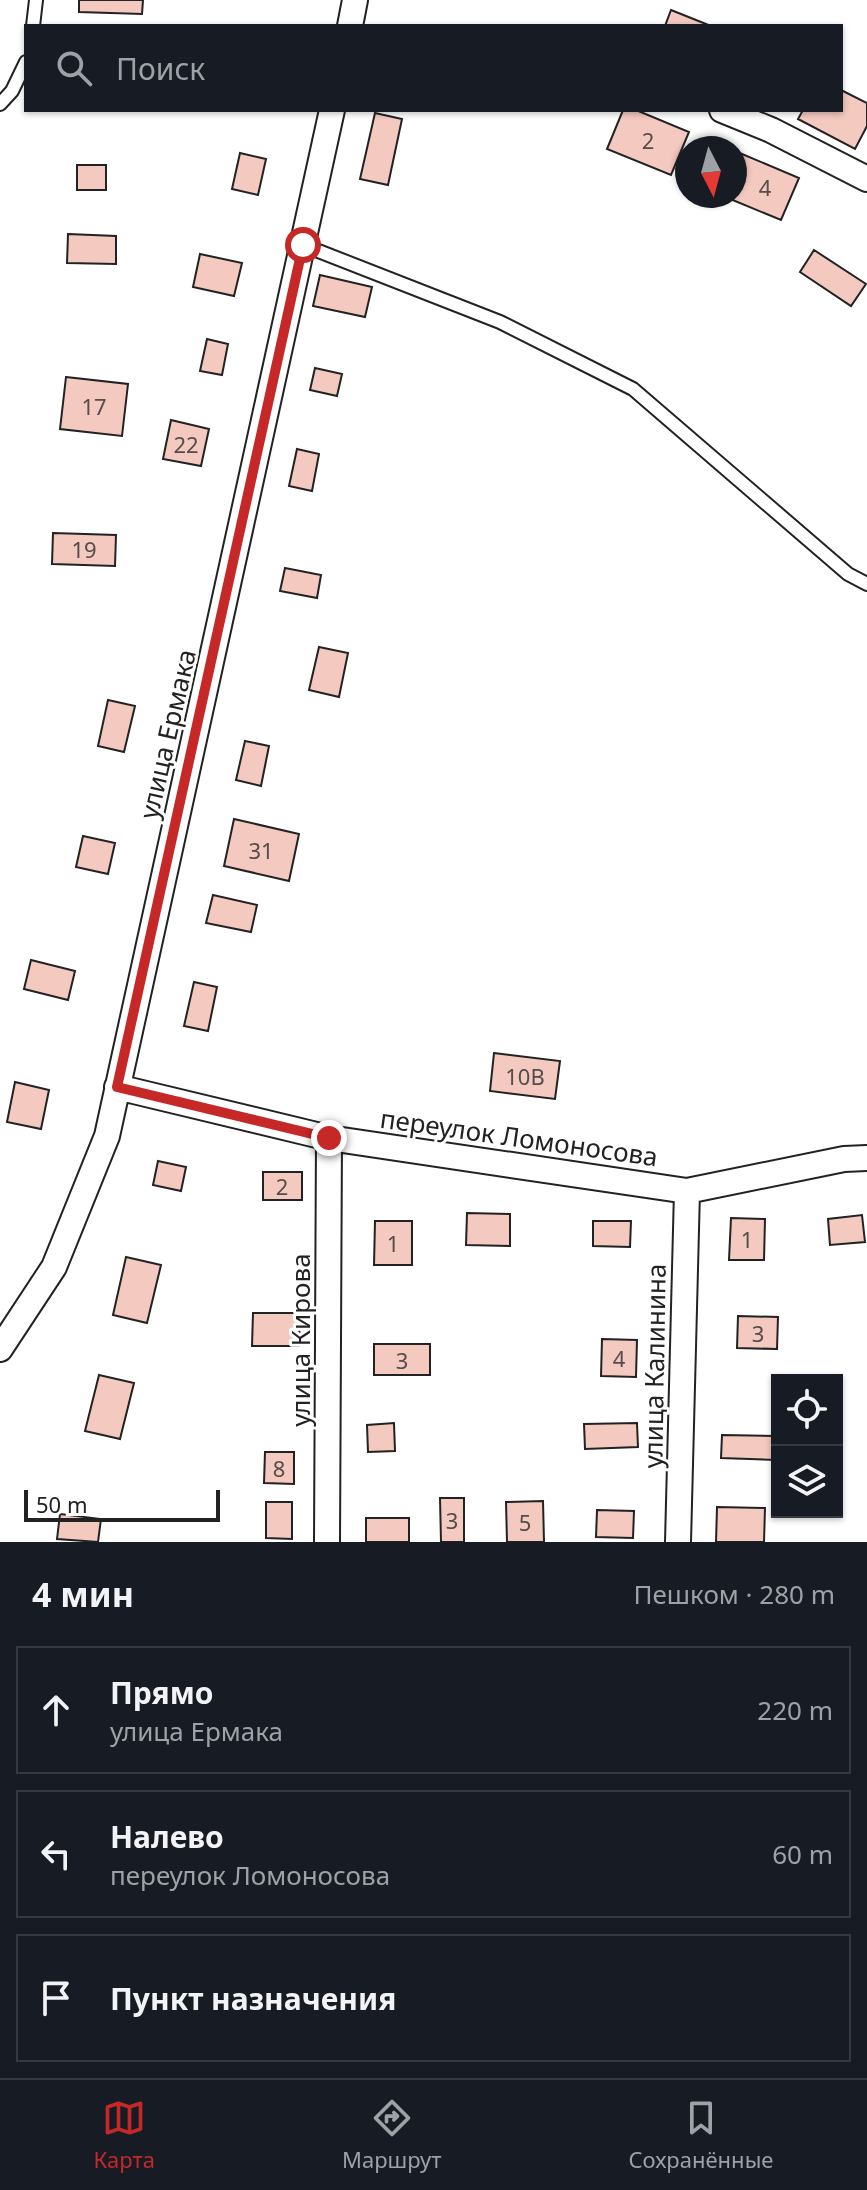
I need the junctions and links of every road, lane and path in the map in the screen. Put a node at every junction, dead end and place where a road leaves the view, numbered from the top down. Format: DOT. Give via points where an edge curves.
graph roads {
  1 [pos="36,0"];
  2 [pos="355,0"];
  3 [pos="33,24"];
  4 [pos="350,24"];
  5 [pos="24,66"];
  6 [pos="0,104"];
  7 [pos="332,112"];
  8 [pos="727,112"];
  9 [pos="867,179"];
  10 [pos="303,245"];
  11 [pos="867,584"];
  12 [pos="117,1087"];
  13 [pos="329,1138"];
  14 [pos="867,1158"];
  15 [pos="687,1191"];
  16 [pos="0,1349"];
  17 [pos="327,1542"];
  18 [pos="678,1542"];
  1 -- 3 [label="lane"];
  2 -- 4 [label="street"];
  5 -- 6 [label="lane"];
  7 -- 10 [label="street, улица Ермака"];
  8 -- 9 [label="street"];
  10 -- 11 [label="lane" via="500,322 633,389 848,574"];
  10 -- 12 [label="street, улица Ермака"];
  12 -- 13 [label="street, переулок Ломоносова"];
  12 -- 16 [label="street, улица Ермака" via="107,1136 54,1267"];
  13 -- 15 [label="street, переулок Ломоносова"];
  13 -- 17 [label="street, улица Кирова"];
  14 -- 15 [label="street, переулок Ломоносова"];
  15 -- 18 [label="street, улица Калинина"];
}
